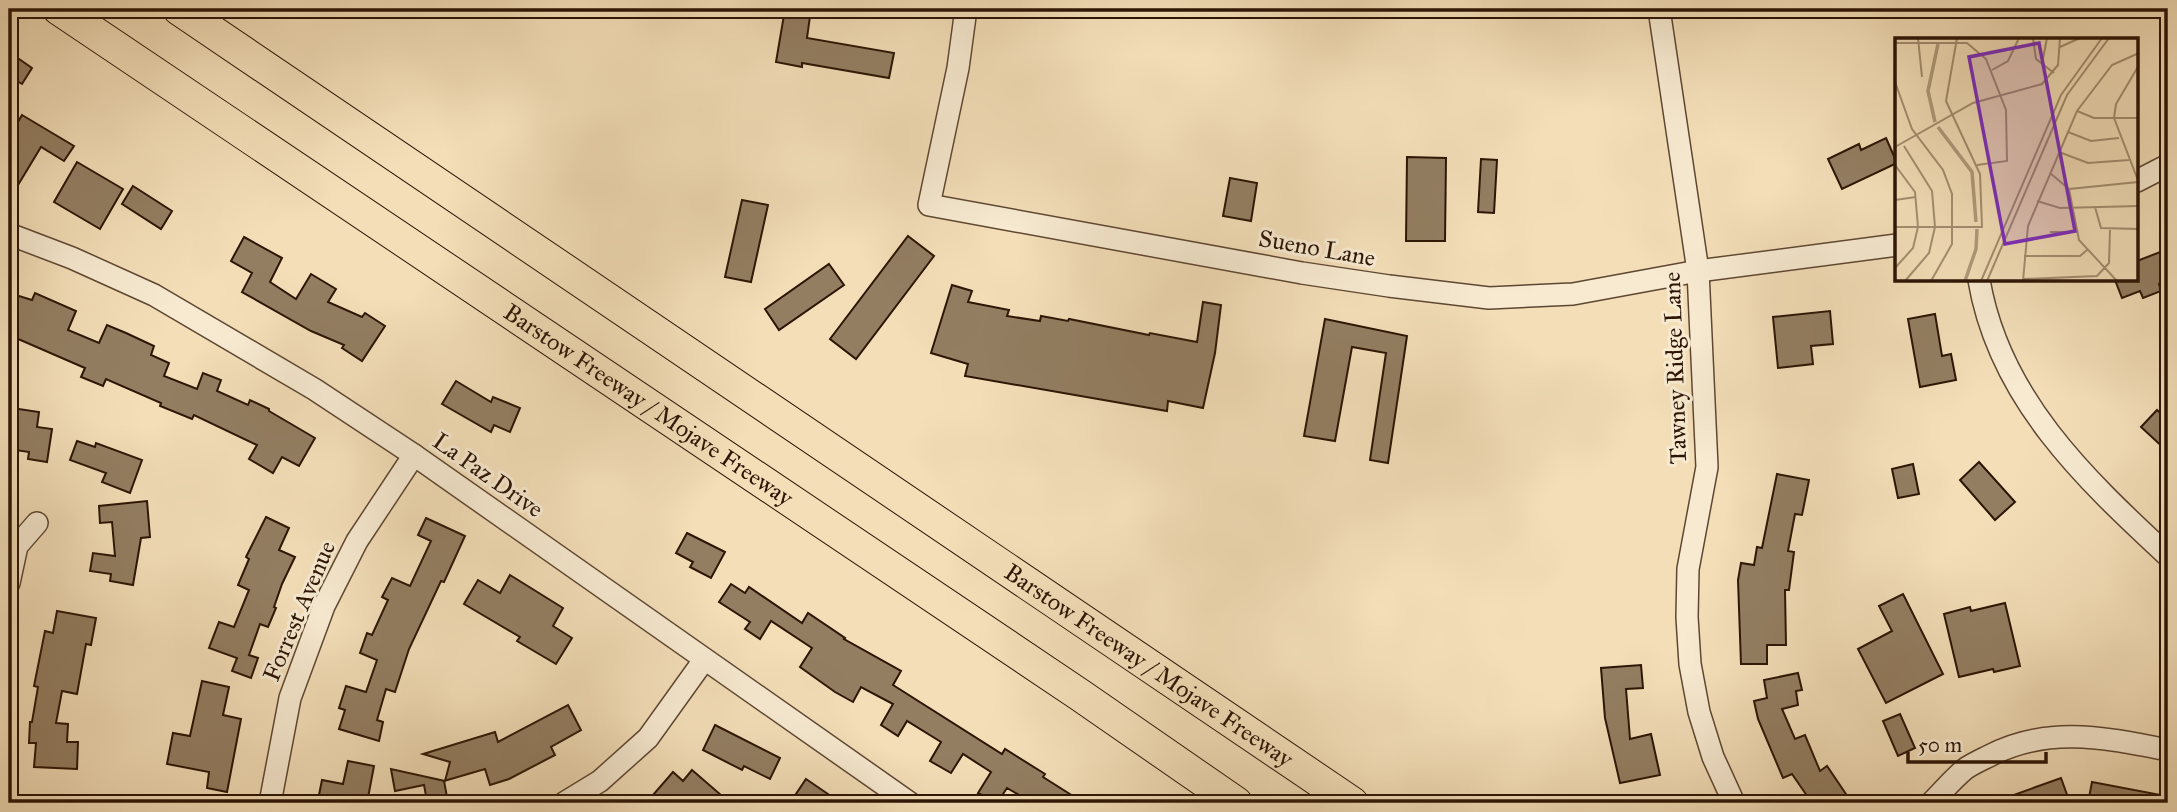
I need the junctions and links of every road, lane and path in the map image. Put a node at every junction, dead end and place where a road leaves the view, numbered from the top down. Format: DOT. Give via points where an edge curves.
graph roads {
  1 [pos="59,9"];
  2 [pos="179,9"];
  3 [pos="966,9"];
  4 [pos="1659,9"];
  5 [pos="2168,165"];
  6 [pos="2138,180"];
  7 [pos="9,234"];
  8 [pos="1895,245"];
  9 [pos="1698,271"];
  10 [pos="1979,282"];
  11 [pos="414,455"];
  12 [pos="37,523"];
  13 [pos="2168,556"];
  14 [pos="9,583"];
  15 [pos="704,660"];
  16 [pos="2168,750"];
  17 [pos="270,803"];
  18 [pos="564,803"];
  19 [pos="910,803"];
  20 [pos="1236,803"];
  21 [pos="1352,803"];
  22 [pos="1734,803"];
  23 [pos="1932,803"];
  1 -- 20 [label="highway, Barstow Freeway / Mojave Freeway"];
  2 -- 21 [label="highway, Barstow Freeway / Mojave Freeway"];
  3 -- 9 [label="street, Sueno Lane" via="929,205 1315,275 1489,298 1573,294"];
  4 -- 9 [label="street, Tawney Ridge Lane"];
  5 -- 6 [label="street"];
  7 -- 11 [label="street, La Paz Drive" via="155,295 314,388"];
  8 -- 9 [label="street, Sueno Lane"];
  9 -- 22 [label="street, Tawney Ridge Lane" via="1707,467 1688,569 1690,664 1713,757"];
  10 -- 13 [label="street" via="2003,360 2021,394 2082,470"];
  11 -- 15 [label="street, La Paz Drive"];
  11 -- 17 [label="street, Forrest Avenue" via="357,541 324,606 290,698"];
  12 -- 14 [label="street" via="17,546"];
  15 -- 18 [label="street" via="648,738 600,782"];
  15 -- 19 [label="street, La Paz Drive"];
  16 -- 23 [label="street" via="2074,735 2039,738 2004,748 1966,768"];
}
